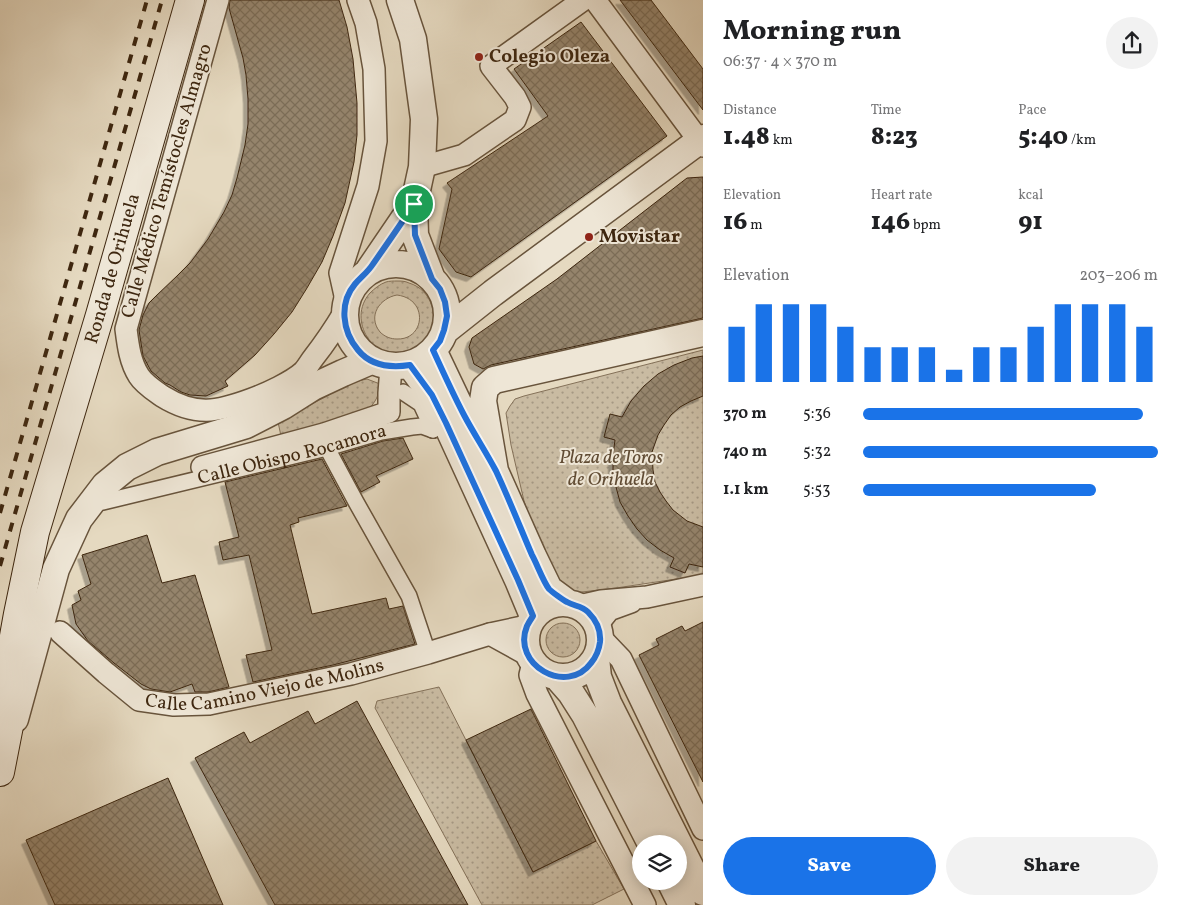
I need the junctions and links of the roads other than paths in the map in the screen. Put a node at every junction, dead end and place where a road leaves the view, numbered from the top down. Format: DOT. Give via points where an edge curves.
graph roads {
  1 [pos="218,0"];
  2 [pos="358,0"];
  3 [pos="400,0"];
  4 [pos="583,0"];
  5 [pos="595,0"];
  6 [pos="189,1"];
  7 [pos="702,142"];
  8 [pos="422,167"];
  9 [pos="414,204"];
  10 [pos="367,273"];
  11 [pos="432,279"];
  12 [pos="493,293"];
  13 [pos="445,302"];
  14 [pos="345,306"];
  15 [pos="703,333"];
  16 [pos="439,340"];
  17 [pos="391,364"];
  18 [pos="403,392"];
  19 [pos="328,448"];
  20 [pos="202,467"];
  21 [pos="496,471"];
  22 [pos="103,502"];
  23 [pos="35,532"];
  24 [pos="703,585"];
  25 [pos="647,596"];
  26 [pos="573,604"];
  27 [pos="530,621"];
  28 [pos="60,632"];
  29 [pos="490,634"];
  30 [pos="598,640"];
  31 [pos="428,653"];
  32 [pos="531,659"];
  33 [pos="557,677"];
  34 [pos="0,714"];
  35 [pos="0,772"];
  36 [pos="703,829"];
  37 [pos="646,835"];
  38 [pos="674,890"];
  39 [pos="703,892"];
  40 [pos="645,905"];
  41 [pos="682,905"];
  1 -- 14 [label="street, Calle Médico Temístocles Almagro" via="126,329 130,356 140,377 176,404 209,411 232,406 279,387 302,372 327,340"];
  2 -- 14 [label="street" via="366,23 374,69 376,141 368,186 340,273"];
  3 -- 8 [label="street" via="413,39 420,83 424,119"];
  4 -- 8 [label="street" via="491,66 520,107 515,120 464,155"];
  5 -- 7 [label="street"];
  6 -- 23 [label="main road, Ronda de Orihuela"];
  7 -- 12 [label="street"];
  8 -- 9 [label="street"];
  9 -- 10 [label="street"];
  9 -- 11 [label="street" via="415,235"];
  10 -- 11 [label="street" via="389,264 401,264"];
  10 -- 14 [label="street" via="354,284"];
  11 -- 13 [label="street"];
  12 -- 13 [label="street"];
  12 -- 16 [label="street"];
  13 -- 16 [label="street" via="447,316"];
  14 -- 17 [label="street" via="345,327 360,352"];
  15 -- 21 [label="street" via="494,380 485,388 483,401"];
  16 -- 17 [label="street" via="423,359"];
  16 -- 21 [label="street" via="464,415"];
  17 -- 20 [label="street, Calle Obispo Rocamora" via="389,412 324,434"];
  17 -- 27 [label="street" via="432,395 518,580"];
  17 -- 35 [label="street" via="343,373 246,425 157,452 127,467 105,485 79,519 56,569"];
  18 -- 19 [label="street, Calle Obispo Rocamora" via="421,404 433,430 422,426 381,432"];
  19 -- 22 [label="street, Calle Obispo Rocamora"];
  19 -- 31 [label="street" via="409,596"];
  21 -- 26 [label="street" via="549,589"];
  23 -- 34 [label="main road, Ronda de Orihuela"];
  23 -- 35 [label="main road, Ronda de Orihuela" via="19,677"];
  24 -- 25 [label="street"];
  25 -- 26 [label="street"];
  25 -- 30 [label="street" via="609,610"];
  26 -- 27 [label="street" via="558,602 549,605"];
  26 -- 30 [label="street" via="593,617"];
  27 -- 29 [label="street, Calle Camino Viejo de Molins"];
  27 -- 32 [label="street" via="525,638"];
  28 -- 31 [label="street, Calle Camino Viejo de Molins" via="139,700 174,706 209,704 351,674"];
  29 -- 31 [label="street, Calle Camino Viejo de Molins"];
  29 -- 32 [label="street"];
  30 -- 33 [label="street" via="589,667 568,677"];
  30 -- 36 [label="street" via="621,659"];
  30 -- 39 [label="street" via="598,677 608,703"];
  32 -- 33 [label="street" via="540,669"];
  32 -- 40 [label="street" via="530,675 537,694"];
  33 -- 37 [label="street" via="585,715"];
  38 -- 41 [label="street"];
}
